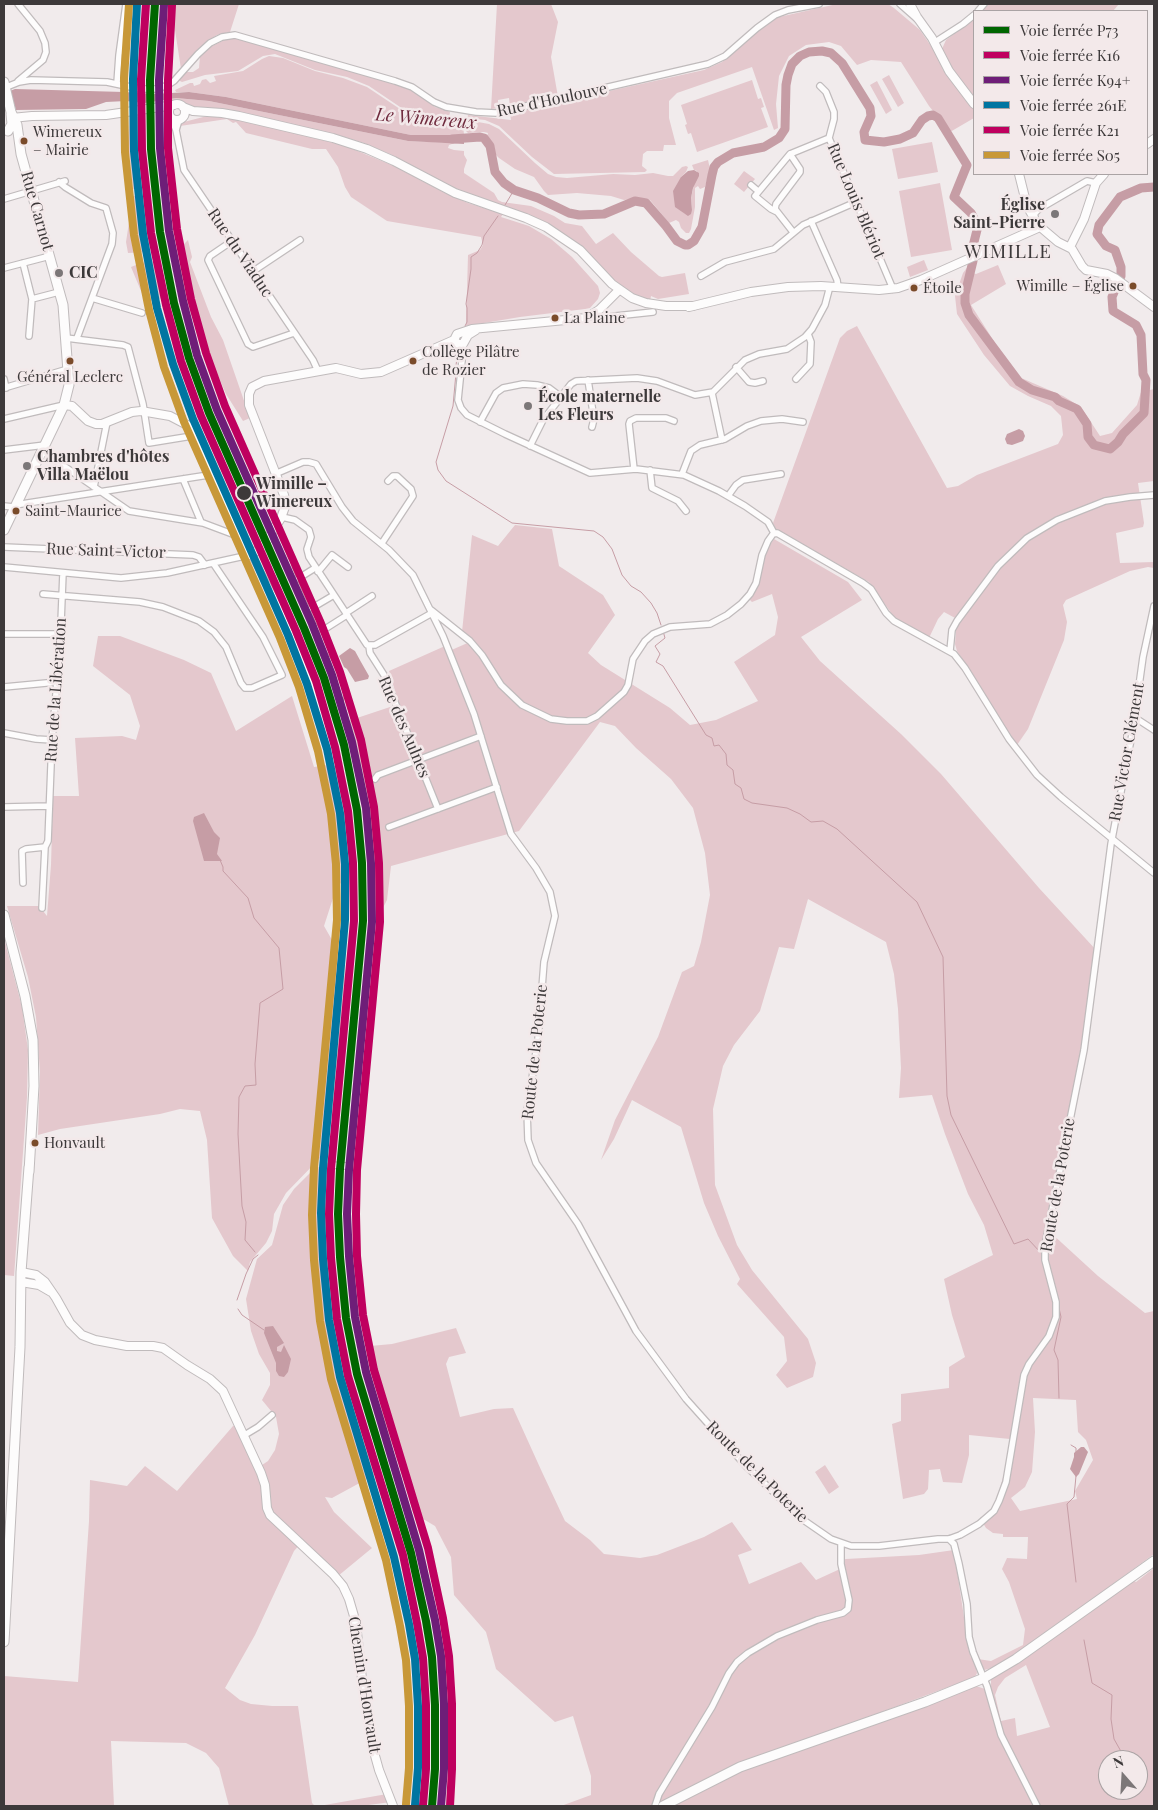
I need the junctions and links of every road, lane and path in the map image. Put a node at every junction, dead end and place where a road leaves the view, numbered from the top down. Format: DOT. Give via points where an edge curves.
graph roads {
  1 [pos="18,4"];
  2 [pos="126,4"];
  3 [pos="819,4"];
  4 [pos="900,4"];
  5 [pos="910,4"];
  6 [pos="973,16"];
  7 [pos="921,23"];
  8 [pos="934,42"];
  9 [pos="17,83"];
  10 [pos="117,83"];
  11 [pos="820,86"];
  12 [pos="5,87"];
  13 [pos="973,103"];
  14 [pos="174,105"];
  15 [pos="183,107"];
  16 [pos="152,109"];
  17 [pos="218,112"];
  18 [pos="12,116"];
  19 [pos="30,116"];
  20 [pos="175,119"];
  21 [pos="6,132"];
  22 [pos="18,134"];
  23 [pos="829,138"];
  24 [pos="790,154"];
  25 [pos="1019,175"];
  26 [pos="1103,175"];
  27 [pos="1096,183"];
  28 [pos="750,185"];
  29 [pos="32,191"];
  30 [pos="758,191"];
  31 [pos="4,199"];
  32 [pos="856,202"];
  33 [pos="776,212"];
  34 [pos="1034,219"];
  35 [pos="812,221"];
  36 [pos="1040,227"];
  37 [pos="792,232"];
  38 [pos="300,240"];
  39 [pos="232,241"];
  40 [pos="1070,247"];
  41 [pos="50,256"];
  42 [pos="23,263"];
  43 [pos="4,268"];
  44 [pos="252,272"];
  45 [pos="702,276"];
  46 [pos="834,286"];
  47 [pos="893,289"];
  48 [pos="615,290"];
  49 [pos="59,292"];
  50 [pos="92,298"];
  51 [pos="32,299"];
  52 [pos="1154,308"];
  53 [pos="653,312"];
  54 [pos="142,313"];
  55 [pos="594,314"];
  56 [pos="294,333"];
  57 [pos="808,334"];
  58 [pos="29,336"];
  59 [pos="66,338"];
  60 [pos="77,338"];
  61 [pos="463,339"];
  62 [pos="736,367"];
  63 [pos="68,369"];
  64 [pos="318,371"];
  65 [pos="4,379"];
  66 [pos="796,379"];
  67 [pos="588,380"];
  68 [pos="763,381"];
  69 [pos="5,388"];
  70 [pos="712,393"];
  71 [pos="561,397"];
  72 [pos="64,406"];
  73 [pos="144,411"];
  74 [pos="4,419"];
  75 [pos="674,421"];
  76 [pos="107,422"];
  77 [pos="480,422"];
  78 [pos="803,422"];
  79 [pos="592,427"];
  80 [pos="198,435"];
  81 [pos="722,440"];
  82 [pos="530,446"];
  83 [pos="44,448"];
  84 [pos="4,450"];
  85 [pos="634,469"];
  86 [pos="650,470"];
  87 [pos="215,474"];
  88 [pos="275,474"];
  89 [pos="682,474"];
  90 [pos="781,474"];
  91 [pos="183,479"];
  92 [pos="388,481"];
  93 [pos="97,489"];
  94 [pos="1154,494"];
  95 [pos="728,496"];
  96 [pos="4,506"];
  97 [pos="15,506"];
  98 [pos="686,511"];
  99 [pos="282,517"];
  100 [pos="201,522"];
  101 [pos="4,530"];
  102 [pos="774,534"];
  103 [pos="244,538"];
  104 [pos="382,543"];
  105 [pos="4,547"];
  106 [pos="250,554"];
  107 [pos="213,563"];
  108 [pos="205,565"];
  109 [pos="4,567"];
  110 [pos="348,567"];
  111 [pos="317,570"];
  112 [pos="63,573"];
  113 [pos="299,578"];
  114 [pos="43,594"];
  115 [pos="334,595"];
  116 [pos="62,596"];
  117 [pos="372,596"];
  118 [pos="1154,606"];
  119 [pos="312,608"];
  120 [pos="431,611"];
  121 [pos="347,614"];
  122 [pos="325,629"];
  123 [pos="4,634"];
  124 [pos="60,634"];
  125 [pos="369,646"];
  126 [pos="950,650"];
  127 [pos="57,682"];
  128 [pos="4,688"];
  129 [pos="1134,717"];
  130 [pos="1154,730"];
  131 [pos="4,733"];
  132 [pos="481,736"];
  133 [pos="52,740"];
  134 [pos="418,760"];
  135 [pos="335,763"];
  136 [pos="375,779"];
  137 [pos="497,788"];
  138 [pos="49,806"];
  139 [pos="4,807"];
  140 [pos="438,809"];
  141 [pos="389,827"];
  142 [pos="1112,838"];
  143 [pos="45,847"];
  144 [pos="1154,873"];
  145 [pos="22,883"];
  146 [pos="42,908"];
  147 [pos="4,915"];
  148 [pos="331,1165"];
  149 [pos="346,1166"];
  150 [pos="23,1277"];
  151 [pos="272,1415"];
  152 [pos="243,1436"];
  153 [pos="949,1539"];
  154 [pos="841,1544"];
  155 [pos="1154,1561"];
  156 [pos="4,1642"];
  157 [pos="984,1678"];
  158 [pos="393,1806"];
  159 [pos="655,1806"];
  160 [pos="663,1806"];
  161 [pos="1037,1806"];
  1 -- 9 [label="street" via="40,31 46,52 44,60"];
  2 -- 10 [label="street"];
  3 -- 10 [label="street, Rue d'Houlouve" via="777,14 725,56 708,64 496,113 443,106 412,87 395,81 235,35 207,45 176,79 163,87 140,89"];
  4 -- 7 [label="street"];
  5 -- 7 [label="street"];
  6 -- 8 [label="street"];
  7 -- 8 [label="street"];
  8 -- 13 [label="street" via="949,72"];
  9 -- 10 [label="street, Rue d'Houlouve" via="31,80"];
  9 -- 12 [label="street"];
  11 -- 23 [label="street, Rue Louis Blériot" via="834,112"];
  12 -- 18 [label="main road, Rue Carnot"];
  14 -- 15 [label="street"];
  14 -- 16 [label="street"];
  14 -- 20 [label="street" via="170,110"];
  15 -- 17 [label="street" via="193,111"];
  15 -- 20 [label="street" via="185,114"];
  16 -- 19 [label="street" via="103,116"];
  16 -- 20 [label="street"];
  17 -- 20 [label="street"];
  17 -- 48 [label="street" via="367,149 448,190 526,218 587,256"];
  18 -- 19 [label="street"];
  18 -- 21 [label="main road" via="11,126"];
  18 -- 22 [label="main road, Rue Carnot"];
  19 -- 22 [label="street" via="22,121"];
  20 -- 39 [label="street, Rue du Viaduc" via="184,170"];
  21 -- 22 [label="main road" via="15,128"];
  22 -- 29 [label="main road, Rue Carnot"];
  23 -- 24 [label="street"];
  23 -- 32 [label="street, Rue Louis Blériot"];
  24 -- 30 [label="street"];
  24 -- 33 [label="street" via="800,172 776,204"];
  25 -- 34 [label="street" via="1027,206"];
  26 -- 27 [label="street"];
  27 -- 34 [label="street" via="1087,181 1037,210"];
  27 -- 40 [label="street"];
  28 -- 30 [label="street"];
  29 -- 31 [label="street"];
  29 -- 41 [label="main road, Rue Carnot"];
  29 -- 50 [label="street" via="62,181 65,187 108,211 112,242"];
  30 -- 33 [label="street" via="755,196"];
  32 -- 35 [label="street"];
  32 -- 47 [label="street, Rue Louis Blériot"];
  33 -- 37 [label="street"];
  34 -- 36 [label="street"];
  35 -- 37 [label="street"];
  35 -- 46 [label="street" via="837,280"];
  36 -- 40 [label="street"];
  36 -- 47 [label="street" via="917,282"];
  37 -- 45 [label="street" via="774,249 725,262"];
  38 -- 44 [label="street"];
  39 -- 44 [label="street, Rue du Viaduc"];
  39 -- 56 [label="street" via="208,260 248,344 253,346"];
  40 -- 52 [label="street" via="1086,270 1107,274 1124,283"];
  41 -- 42 [label="street"];
  41 -- 49 [label="main road, Rue Carnot"];
  42 -- 43 [label="street"];
  42 -- 51 [label="street"];
  44 -- 56 [label="street, Rue du Viaduc"];
  46 -- 47 [label="street"];
  46 -- 48 [label="street" via="760,290 694,306 676,307 635,299"];
  46 -- 57 [label="street"];
  48 -- 55 [label="street"];
  49 -- 51 [label="street"];
  49 -- 59 [label="main road, Rue Carnot"];
  50 -- 54 [label="street"];
  50 -- 60 [label="street"];
  51 -- 58 [label="street"];
  53 -- 55 [label="street" via="606,317"];
  55 -- 61 [label="street" via="582,319 479,328"];
  56 -- 64 [label="street, Rue du Viaduc"];
  57 -- 62 [label="street" via="790,348 756,355"];
  57 -- 66 [label="street" via="810,364"];
  59 -- 60 [label="street"];
  59 -- 63 [label="main road, Rue Carnot"];
  60 -- 73 [label="street" via="128,347"];
  61 -- 64 [label="street" via="456,335 454,340 380,372 361,374 338,368"];
  61 -- 77 [label="street" via="459,403 464,413"];
  62 -- 68 [label="street" via="749,382"];
  62 -- 70 [label="street"];
  63 -- 69 [label="street"];
  63 -- 72 [label="main road, Rue Carnot" via="69,387"];
  64 -- 88 [label="street" via="262,382 249,392 250,407"];
  65 -- 69 [label="street"];
  67 -- 70 [label="street" via="638,378 657,381 692,394"];
  67 -- 71 [label="street" via="574,382"];
  67 -- 79 [label="street" via="594,419"];
  70 -- 81 [label="street"];
  71 -- 77 [label="street" via="543,386 530,384 501,389"];
  71 -- 82 [label="street" via="541,423"];
  72 -- 74 [label="street"];
  72 -- 76 [label="street" via="72,406 91,423"];
  72 -- 83 [label="main road, Rue Carnot"];
  73 -- 76 [label="street"];
  73 -- 80 [label="street" via="183,421"];
  73 -- 80 [label="street" via="149,442"];
  75 -- 85 [label="street" via="666,418 630,421"];
  76 -- 93 [label="street"];
  77 -- 82 [label="street"];
  78 -- 81 [label="street" via="786,419 761,421"];
  80 -- 87 [label="street"];
  81 -- 89 [label="street" via="694,449"];
  82 -- 85 [label="street" via="590,473"];
  83 -- 84 [label="street"];
  83 -- 93 [label="street"];
  83 -- 97 [label="main road, Rue Carnot"];
  85 -- 86 [label="street"];
  86 -- 89 [label="street"];
  86 -- 98 [label="street" via="652,488 678,501"];
  87 -- 91 [label="street"];
  87 -- 103 [label="street"];
  88 -- 99 [label="street" via="285,499"];
  88 -- 104 [label="street, Route de la Poterie" via="303,462 316,464 351,519"];
  89 -- 95 [label="street"];
  90 -- 95 [label="street" via="744,480"];
  91 -- 93 [label="street"];
  91 -- 100 [label="street"];
  92 -- 104 [label="street" via="397,476 411,489 413,496"];
  93 -- 97 [label="street"];
  93 -- 100 [label="street" via="131,512"];
  94 -- 126 [label="street" via="1102,503 1057,520 1027,538 998,566 957,621 952,630"];
  95 -- 102 [label="street" via="768,522"];
  96 -- 97 [label="street"];
  97 -- 101 [label="main road, Rue Carnot"];
  99 -- 106 [label="street" via="262,548"];
  99 -- 111 [label="street, Rue des Aulnes" via="294,520 309,530 308,553"];
  100 -- 103 [label="street"];
  102 -- 120 [label="street" via="764,548 756,582 743,601 710,624 670,627 653,634 633,659 624,692 587,721 551,719 522,705 501,685 470,641"];
  102 -- 126 [label="street" via="861,581 871,589 894,621"];
  103 -- 106 [label="street"];
  104 -- 120 [label="street, Route de la Poterie" via="411,572"];
  105 -- 108 [label="street, Rue Saint-Victor" via="193,555"];
  106 -- 107 [label="street"];
  106 -- 135 [label="street" via="277,603 298,653"];
  107 -- 108 [label="street"];
  107 -- 116 [label="street" via="263,637 282,675 246,689 222,642 200,621 147,603"];
  108 -- 112 [label="street" via="121,578"];
  109 -- 112 [label="street"];
  110 -- 111 [label="street" via="332,555"];
  111 -- 113 [label="street"];
  111 -- 115 [label="street, Rue des Aulnes"];
  112 -- 116 [label="street, Rue de la Libération"];
  114 -- 116 [label="street"];
  115 -- 119 [label="street"];
  115 -- 121 [label="street, Rue des Aulnes"];
  116 -- 124 [label="street, Rue de la Libération"];
  117 -- 121 [label="street"];
  118 -- 129 [label="street, Rue Victor Clément"];
  120 -- 125 [label="street"];
  120 -- 132 [label="street, Route de la Poterie"];
  121 -- 122 [label="street"];
  121 -- 125 [label="street, Rue des Aulnes"];
  123 -- 124 [label="street"];
  124 -- 127 [label="street, Rue de la Libération"];
  125 -- 134 [label="street, Rue des Aulnes"];
  126 -- 142 [label="street" via="1031,769"];
  127 -- 128 [label="street"];
  127 -- 133 [label="street, Rue de la Libération"];
  129 -- 130 [label="street"];
  129 -- 142 [label="street, Rue Victor Clément"];
  131 -- 133 [label="street"];
  132 -- 134 [label="street"];
  132 -- 137 [label="street, Route de la Poterie"];
  133 -- 138 [label="street, Rue de la Libération"];
  134 -- 136 [label="street"];
  134 -- 140 [label="street, Rue des Aulnes"];
  137 -- 140 [label="street"];
  137 -- 154 [label="street, Route de la Poterie" via="512,837 541,875 555,910 544,962 538,1039 528,1102 528,1136 533,1157 578,1224 638,1335 684,1396 765,1485 815,1529"];
  138 -- 139 [label="street"];
  138 -- 143 [label="street, Rue de la Libération" via="48,843"];
  140 -- 141 [label="street"];
  142 -- 144 [label="street"];
  142 -- 153 [label="street, Route de la Poterie" via="1084,1050 1046,1245 1056,1320 1024,1375 1009,1470 998,1503 979,1524"];
  143 -- 145 [label="street" via="22,851"];
  143 -- 146 [label="street, Rue de la Libération"];
  147 -- 150 [label="main road" via="26,996 33,1040 34,1086"];
  148 -- 149 [label="street"];
  150 -- 152 [label="street, Chemin d'Honvault" via="54,1294 70,1324 82,1335 127,1346 163,1348 210,1379 223,1392"];
  150 -- 156 [label="main road"];
  151 -- 152 [label="street"];
  152 -- 158 [label="street, Chemin d'Honvault" via="264,1479 266,1508 270,1515 333,1574 349,1599 356,1623 374,1752"];
  153 -- 154 [label="street, Route de la Poterie" via="871,1546"];
  153 -- 157 [label="street" via="954,1544 959,1564 972,1648"];
  154 -- 159 [label="street" via="848,1608 777,1636 740,1660 659,1794"];
  155 -- 157 [label="main road"];
  157 -- 160 [label="main road" via="740,1767"];
  157 -- 161 [label="street" via="1001,1735"];
}
